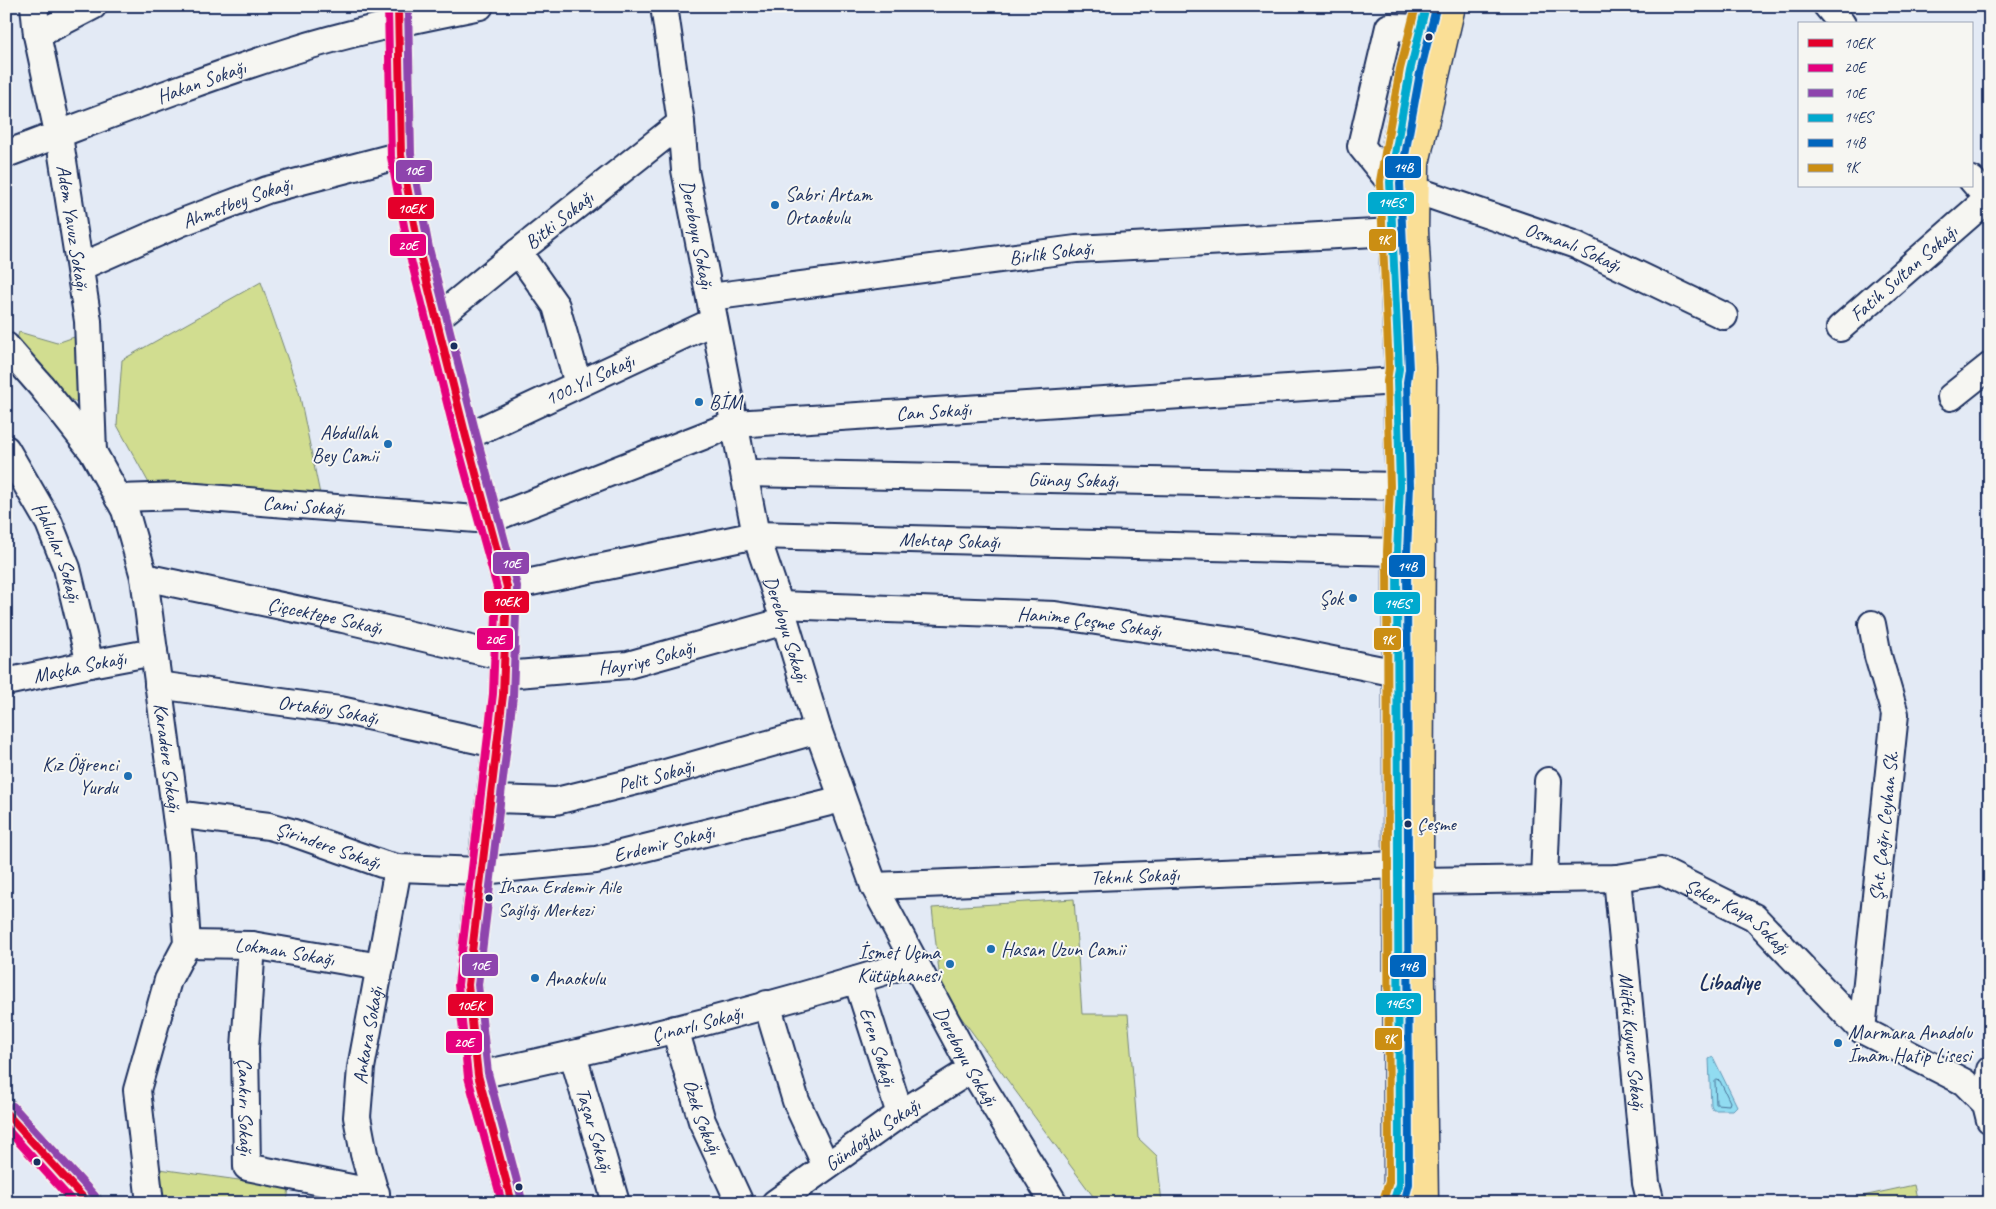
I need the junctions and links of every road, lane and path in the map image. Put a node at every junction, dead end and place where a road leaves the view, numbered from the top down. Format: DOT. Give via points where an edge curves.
graph roads {
  1 [pos="34,6"];
  2 [pos="93,6"];
  3 [pos="480,6"];
  4 [pos="664,6"];
  5 [pos="1451,6"];
  6 [pos="1827,6"];
  7 [pos="399,14"];
  8 [pos="1423,17"];
  9 [pos="1840,22"];
  10 [pos="38,35"];
  11 [pos="681,122"];
  12 [pos="58,135"];
  13 [pos="6,154"];
  14 [pos="401,155"];
  15 [pos="1402,186"];
  16 [pos="1985,194"];
  17 [pos="1393,232"];
  18 [pos="518,252"];
  19 [pos="80,267"];
  20 [pos="712,309"];
  21 [pos="1724,316"];
  22 [pos="436,319"];
  23 [pos="1840,328"];
  24 [pos="6,346"];
  25 [pos="1990,366"];
  26 [pos="1397,381"];
  27 [pos="578,384"];
  28 [pos="1950,397"];
  29 [pos="734,424"];
  30 [pos="466,436"];
  31 [pos="6,449"];
  32 [pos="93,452"];
  33 [pos="744,473"];
  34 [pos="1400,486"];
  35 [pos="118,498"];
  36 [pos="489,520"];
  37 [pos="756,535"];
  38 [pos="1397,552"];
  39 [pos="144,577"];
  40 [pos="507,587"];
  41 [pos="782,613"];
  42 [pos="1872,624"];
  43 [pos="154,652"];
  44 [pos="90,664"];
  45 [pos="504,666"];
  46 [pos="1397,673"];
  47 [pos="6,682"];
  48 [pos="158,685"];
  49 [pos="818,730"];
  50 [pos="496,744"];
  51 [pos="1548,781"];
  52 [pos="490,799"];
  53 [pos="842,799"];
  54 [pos="176,814"];
  55 [pos="1398,865"];
  56 [pos="398,868"];
  57 [pos="481,870"];
  58 [pos="1617,878"];
  59 [pos="1544,879"];
  60 [pos="1420,881"];
  61 [pos="874,886"];
  62 [pos="187,944"];
  63 [pos="252,945"];
  64 [pos="914,962"];
  65 [pos="380,967"];
  66 [pos="857,980"];
  67 [pos="767,1004"];
  68 [pos="675,1029"];
  69 [pos="1862,1030"];
  70 [pos="573,1055"];
  71 [pos="972,1069"];
  72 [pos="1990,1070"];
  73 [pos="478,1074"];
  74 [pos="1988,1112"];
  75 [pos="900,1114"];
  76 [pos="9,1124"];
  77 [pos="826,1166"];
  78 [pos="377,1198"];
  79 [pos="88,1203"];
  80 [pos="150,1203"];
  81 [pos="512,1203"];
  82 [pos="616,1203"];
  83 [pos="740,1203"];
  84 [pos="775,1203"];
  85 [pos="1054,1203"];
  86 [pos="1398,1203"];
  87 [pos="1424,1203"];
  88 [pos="1651,1203"];
  1 -- 10 [label="street, Adem Yavuz Sokağı"];
  2 -- 10 [label="street"];
  3 -- 7 [label="street, Hakan Sokağı"];
  4 -- 11 [label="street, Dereboyu Sokağı"];
  5 -- 15 [label="main road" via="1415,163"];
  6 -- 9 [label="street"];
  7 -- 12 [label="street, Hakan Sokağı"];
  7 -- 14 [label="street"];
  8 -- 15 [label="main road" via="1410,71"];
  10 -- 12 [label="street, Adem Yavuz Sokağı"];
  11 -- 18 [label="street, Bitki Sokağı"];
  11 -- 20 [label="street, Dereboyu Sokağı" via="685,170"];
  12 -- 13 [label="street, Hakan Sokağı"];
  12 -- 19 [label="street, Adem Yavuz Sokağı"];
  14 -- 19 [label="street, Ahmetbey Sokağı" via="267,190 180,223"];
  14 -- 22 [label="street"];
  15 -- 17 [label="main road"];
  15 -- 21 [label="street, Osmanlı Sokağı" via="1576,246"];
  15 -- 60 [label="main road" via="1414,231 1422,368"];
  16 -- 23 [label="street, Fatih Sultan Sokağı"];
  17 -- 20 [label="street, Birlik Sokağı" via="1076,249"];
  17 -- 26 [label="main road"];
  18 -- 22 [label="street, Bitki Sokağı"];
  18 -- 27 [label="street" via="556,306"];
  19 -- 32 [label="street, Adem Yavuz Sokağı" via="88,321"];
  20 -- 27 [label="street, 100.Yıl Sokağı"];
  20 -- 29 [label="street, Dereboyu Sokağı"];
  22 -- 30 [label="street"];
  24 -- 32 [label="street, Karadere Sokağı"];
  25 -- 28 [label="street"];
  26 -- 29 [label="street, Can Sokağı"];
  26 -- 34 [label="main road"];
  27 -- 30 [label="street, 100.Yıl Sokağı"];
  29 -- 33 [label="street, Dereboyu Sokağı"];
  29 -- 36 [label="street, Can Sokağı"];
  30 -- 36 [label="street"];
  31 -- 44 [label="street, Halıcılar Sokağı" via="49,523 68,568"];
  32 -- 35 [label="street, Karadere Sokağı"];
  33 -- 34 [label="street, Günay Sokağı"];
  33 -- 37 [label="street, Dereboyu Sokağı"];
  34 -- 38 [label="main road"];
  35 -- 36 [label="street, Cami Sokağı" via="184,496"];
  35 -- 39 [label="street, Karadere Sokağı" via="125,510"];
  36 -- 40 [label="street"];
  37 -- 38 [label="street, Mehtap Sokağı"];
  37 -- 40 [label="street, Mehtap Sokağı"];
  37 -- 41 [label="street, Dereboyu Sokağı"];
  38 -- 46 [label="main road"];
  39 -- 43 [label="street, Karadere Sokağı"];
  39 -- 45 [label="street, Çiçcektepe Sokağı" via="343,619"];
  40 -- 45 [label="street"];
  41 -- 45 [label="street, Hayriye Sokağı" via="628,665"];
  41 -- 46 [label="street, Hanime Çeşme Sokağı" via="1055,615 1253,644"];
  41 -- 49 [label="street, Dereboyu Sokağı"];
  42 -- 69 [label="street, Şht. Çağrı Ceyhan Sk." via="1895,714"];
  43 -- 44 [label="street, Maçka Sokağı"];
  43 -- 48 [label="street, Karadere Sokağı"];
  44 -- 47 [label="street, Maçka Sokağı"];
  45 -- 50 [label="street"];
  46 -- 55 [label="main road"];
  48 -- 50 [label="street, Ortaköy Sokağı" via="340,710"];
  48 -- 54 [label="street, Karadere Sokağı"];
  49 -- 52 [label="street, Pelit Sokağı" via="556,801"];
  49 -- 53 [label="street, Dereboyu Sokağı"];
  50 -- 52 [label="street"];
  51 -- 59 [label="street"];
  52 -- 57 [label="street"];
  53 -- 57 [label="street, Erdemir Sokağı" via="596,860"];
  53 -- 61 [label="street, Dereboyu Sokağı"];
  54 -- 56 [label="street, Şirindere Sokağı" via="269,826"];
  54 -- 62 [label="street, Karadere Sokağı"];
  55 -- 61 [label="street, Teknık Sokağı"];
  55 -- 86 [label="main road"];
  56 -- 57 [label="street, Şirindere Sokağı"];
  56 -- 65 [label="street, Ankara Sokağı"];
  57 -- 73 [label="street" via="468,985"];
  58 -- 59 [label="street, Şeker Kaya Sokağı"];
  58 -- 69 [label="street, Şeker Kaya Sokağı" via="1661,871 1754,917"];
  58 -- 88 [label="street, Müftü Kuyusu Sokağı" via="1646,1183"];
  59 -- 60 [label="street, Şeker Kaya Sokağı"];
  60 -- 87 [label="main road"];
  61 -- 64 [label="street, Dereboyu Sokağı"];
  62 -- 63 [label="street, Lokman Sokağı"];
  62 -- 80 [label="street" via="168,980 137,1090"];
  63 -- 65 [label="street, Lokman Sokağı"];
  63 -- 78 [label="street, Çankırı Sokağı" via="246,1048 247,1167"];
  64 -- 66 [label="street, Çınarlı Sokağı"];
  64 -- 71 [label="street, Dereboyu Sokağı"];
  65 -- 78 [label="street, Ankara Sokağı" via="361,1068 357,1117"];
  66 -- 67 [label="street, Çınarlı Sokağı"];
  66 -- 75 [label="street, Eren Sokağı"];
  67 -- 68 [label="street, Çınarlı Sokağı"];
  67 -- 77 [label="street" via="796,1101"];
  68 -- 70 [label="street, Çınarlı Sokağı"];
  68 -- 83 [label="street, Özek Sokağı" via="702,1121"];
  69 -- 74 [label="street, Şeker Kaya Sokağı" via="1964,1082"];
  70 -- 73 [label="street, Çınarlı Sokağı"];
  70 -- 82 [label="street, Taşar Sokağı"];
  71 -- 75 [label="street, Gündoğdu Sokağı"];
  71 -- 85 [label="street, Dereboyu Sokağı"];
  72 -- 74 [label="street"];
  73 -- 81 [label="street"];
  75 -- 77 [label="street, Gündoğdu Sokağı"];
  76 -- 79 [label="street"];
  77 -- 84 [label="street, Gündoğdu Sokağı"];
}
